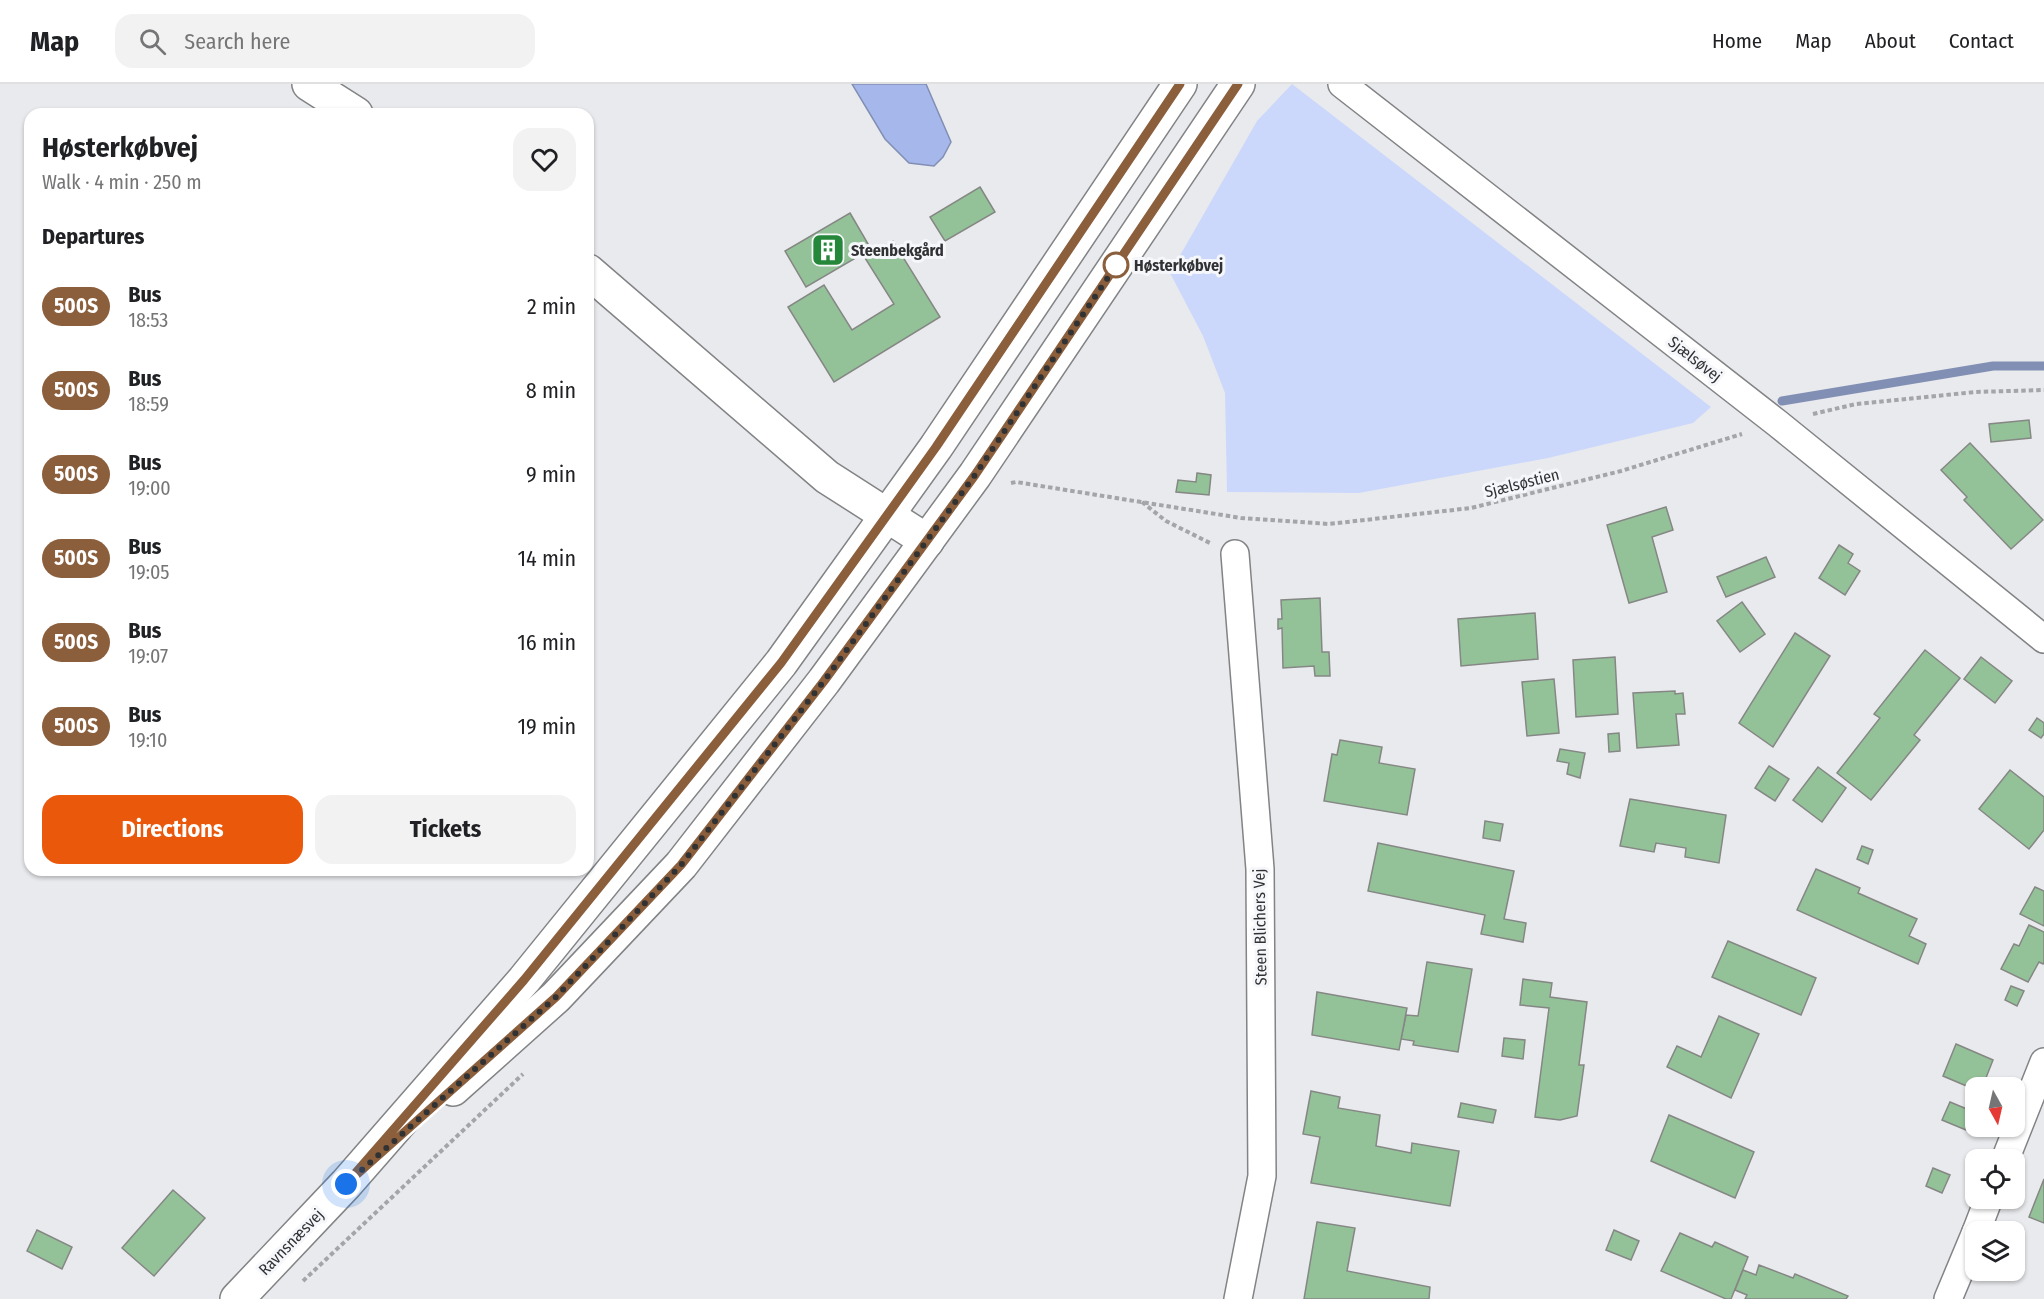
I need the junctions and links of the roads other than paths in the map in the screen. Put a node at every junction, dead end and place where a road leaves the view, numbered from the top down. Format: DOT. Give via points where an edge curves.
graph roads {
  1 [pos="309,84"];
  2 [pos="1180,84"];
  3 [pos="1238,84"];
  4 [pos="1342,84"];
  5 [pos="347,108"];
  6 [pos="594,276"];
  7 [pos="887,515"];
  8 [pos="927,541"];
  9 [pos="1235,554"];
  10 [pos="2044,639"];
  11 [pos="2044,1062"];
  12 [pos="2009,1149"];
  13 [pos="346,1184"];
  14 [pos="1965,1258"];
  15 [pos="237,1299"];
  16 [pos="1238,1299"];
  17 [pos="1948,1299"];
  1 -- 5 [label="main road"];
  2 -- 7 [label="main road, Ravnsnæsvej"];
  3 -- 8 [label="main road, Ravnsnæsvej"];
  4 -- 10 [label="street, Sjælsøvej" via="1777,423"];
  6 -- 7 [label="main road" via="827,477"];
  7 -- 8 [label="main road"];
  7 -- 13 [label="main road, Ravnsnæsvej" via="781,663 518,988"];
  8 -- 13 [label="main road, Ravnsnæsvej" via="681,865 556,997"];
  9 -- 16 [label="street, Steen Blichers Vej" via="1260,869 1262,1176"];
  11 -- 12 [label="street"];
  13 -- 15 [label="main road, Ravnsnæsvej"];
  14 -- 17 [label="street"];
}
